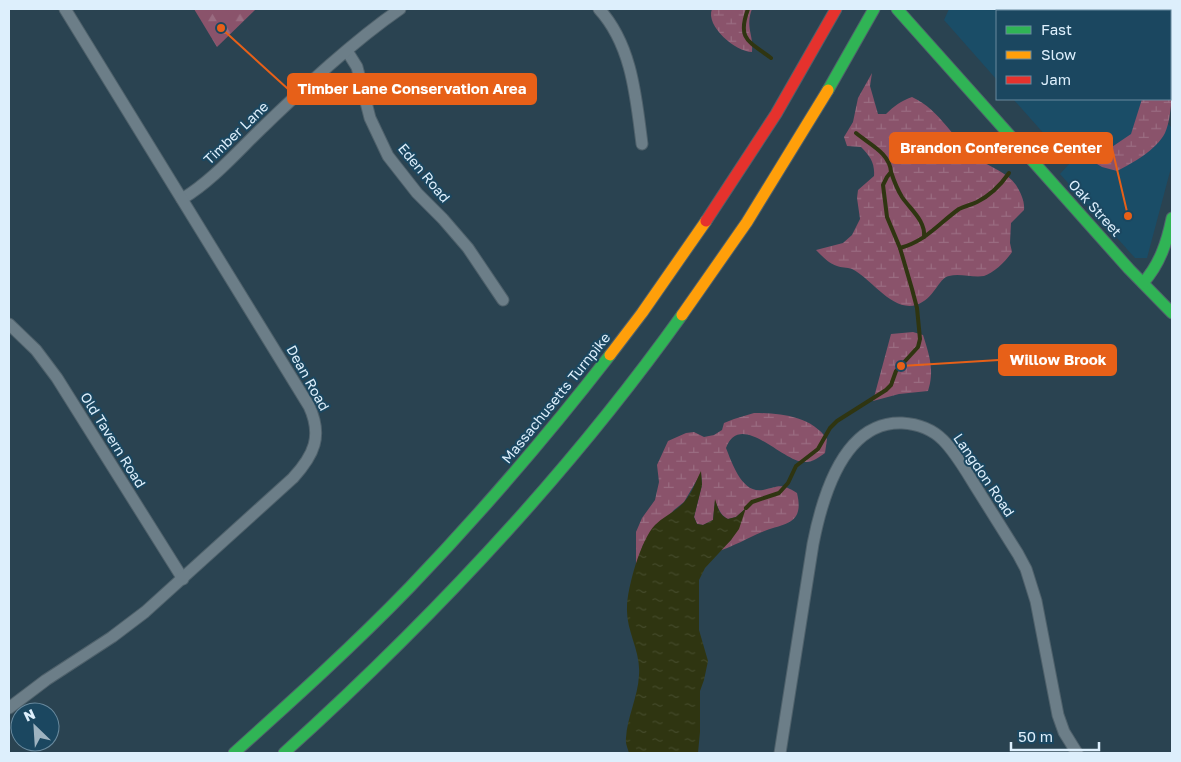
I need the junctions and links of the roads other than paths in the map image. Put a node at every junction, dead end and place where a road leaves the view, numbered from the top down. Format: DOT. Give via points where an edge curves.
graph roads {
  1 [pos="65,9"];
  2 [pos="400,9"];
  3 [pos="599,9"];
  4 [pos="836,9"];
  5 [pos="874,9"];
  6 [pos="897,9"];
  7 [pos="347,51"];
  8 [pos="642,144"];
  9 [pos="182,199"];
  10 [pos="1172,218"];
  11 [pos="1142,283"];
  12 [pos="503,300"];
  13 [pos="1172,313"];
  14 [pos="9,324"];
  15 [pos="183,579"];
  16 [pos="9,708"];
  17 [pos="234,753"];
  18 [pos="284,753"];
  19 [pos="780,753"];
  20 [pos="1077,753"];
  1 -- 9 [label="street, Dean Road"];
  2 -- 7 [label="street, Timber Lane"];
  3 -- 8 [label="street" via="613,27 625,54"];
  4 -- 17 [label="main road, Massachusetts Turnpike" via="716,208 584,389 478,516 389,610"];
  5 -- 18 [label="main road" via="796,144 735,240 606,415 464,580 373,672"];
  6 -- 11 [label="main road, Oak Street"];
  7 -- 9 [label="street, Timber Lane" via="213,176"];
  7 -- 12 [label="street, Eden Road" via="357,68 370,118 388,156 468,248"];
  9 -- 15 [label="street, Dean Road" via="309,406 316,425 312,452 293,478"];
  10 -- 11 [label="main road" via="1158,265"];
  11 -- 13 [label="main road, Oak Street"];
  14 -- 15 [label="street, Old Tavern Road" via="36,350 57,378"];
  15 -- 16 [label="street, Dean Road" via="131,623"];
  19 -- 20 [label="street, Langdon Road" via="813,544 824,502 837,470 854,442 879,426 908,423 935,433 944,441 962,464 1022,562 1036,601 1058,715"];
}
